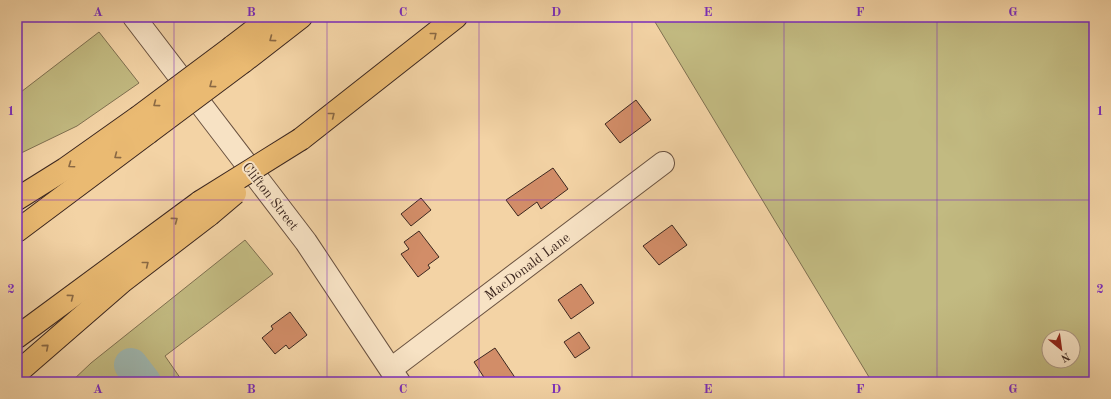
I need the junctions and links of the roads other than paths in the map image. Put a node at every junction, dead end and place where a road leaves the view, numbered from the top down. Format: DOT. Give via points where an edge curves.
graph roads {
  1 [pos="134,17"];
  2 [pos="270,17"];
  3 [pos="301,17"];
  4 [pos="456,17"];
  5 [pos="238,54"];
  6 [pos="143,125"];
  7 [pos="663,163"];
  8 [pos="17,199"];
  9 [pos="205,208"];
  10 [pos="17,231"];
  11 [pos="17,337"];
  12 [pos="17,373"];
  13 [pos="395,376"];
  1 -- 13 [label="street, Clifton Street" via="306,242"];
  2 -- 5 [label="highway"];
  3 -- 5 [label="highway, one-way"];
  9 -- 4 [label="highway, one-way, bridge" via="301,139"];
  5 -- 6 [label="highway, one-way, bridge"];
  6 -- 8 [label="highway, one-way"];
  6 -- 10 [label="highway, one-way"];
  7 -- 13 [label="street, MacDonald Lane"];
  11 -- 9 [label="highway, one-way"];
  12 -- 9 [label="highway, one-way"];
}
